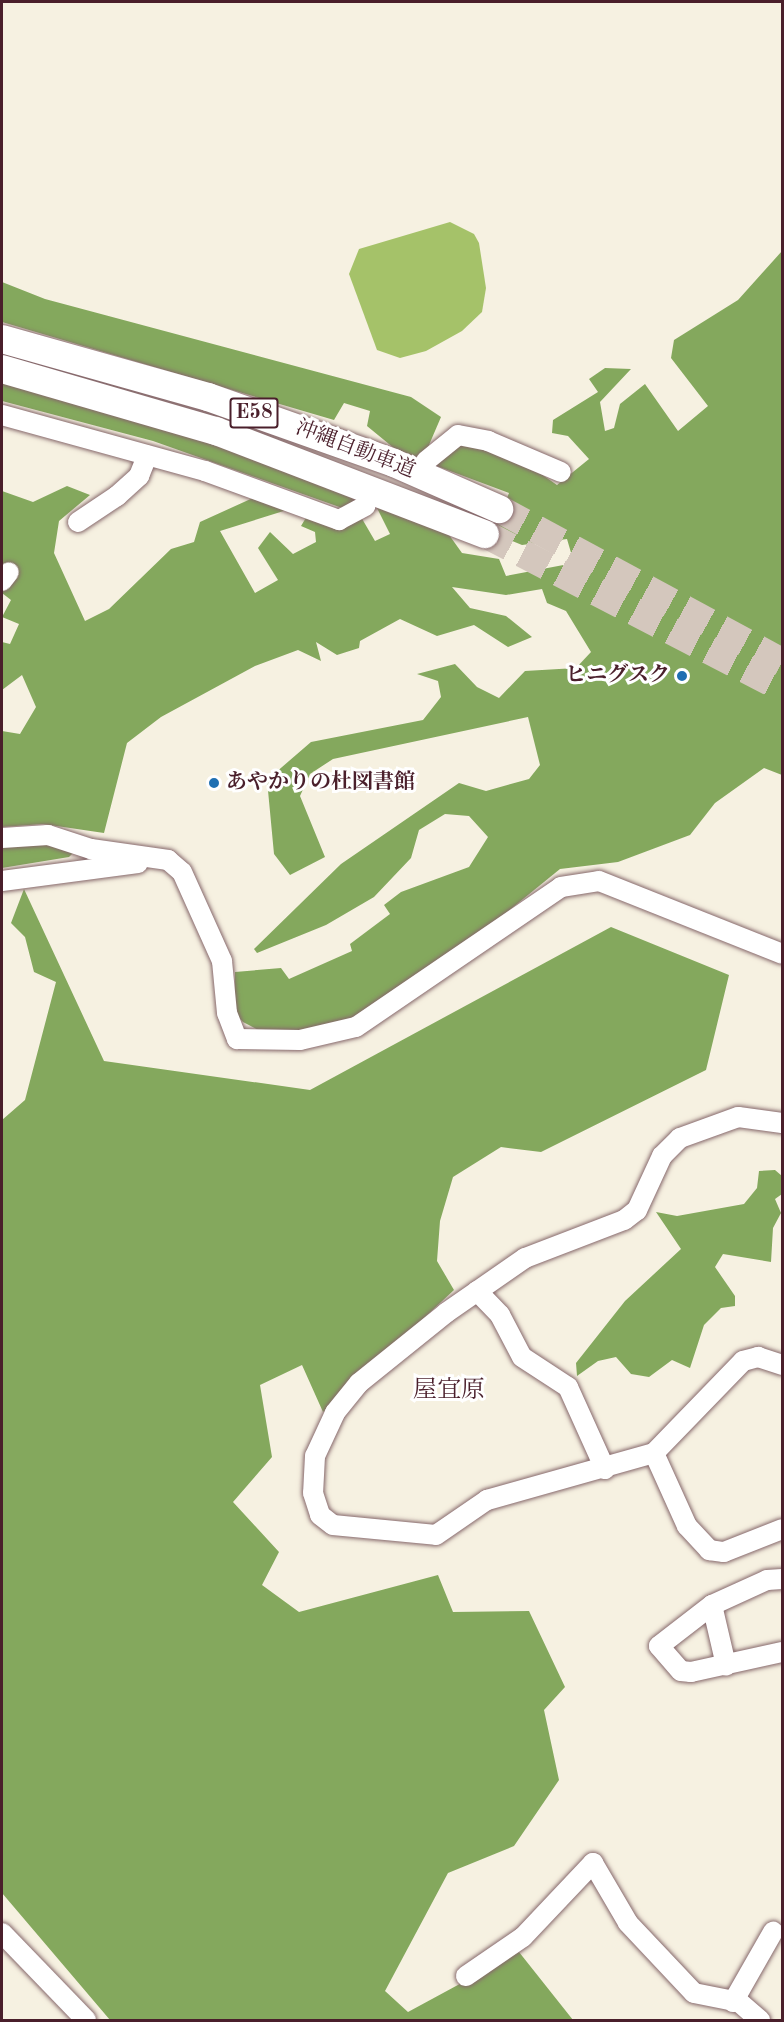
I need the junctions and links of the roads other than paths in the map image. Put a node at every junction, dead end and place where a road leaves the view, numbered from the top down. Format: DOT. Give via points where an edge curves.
graph roads {
  1 [pos="2,339"];
  2 [pos="2,369"];
  3 [pos="2,415"];
  4 [pos="147,456"];
  5 [pos="426,460"];
  6 [pos="561,472"];
  7 [pos="365,506"];
  8 [pos="499,509"];
  9 [pos="78,522"];
  10 [pos="485,534"];
  11 [pos="2,838"];
  12 [pos="168,860"];
  13 [pos="2,881"];
  14 [pos="783,954"];
  15 [pos="783,1123"];
  16 [pos="477,1291"];
  17 [pos="783,1365"];
  18 [pos="654,1453"];
  19 [pos="605,1469"];
  20 [pos="783,1529"];
  21 [pos="782,1579"];
  22 [pos="712,1605"];
  23 [pos="783,1652"];
  24 [pos="726,1665"];
  25 [pos="773,1932"];
  26 [pos="2,1933"];
  27 [pos="466,1976"];
  28 [pos="733,2002"];
  29 [pos="86,2020"];
  30 [pos="760,2020"];
  1 -- 8 [label="highway, 沖縄自動車道 / E58" via="208,397 394,463"];
  2 -- 10 [label="highway, 沖縄自動車道 / E58" via="216,431"];
  3 -- 4 [label="street"];
  4 -- 7 [label="street" via="339,520"];
  4 -- 9 [label="street" via="139,476"];
  5 -- 6 [label="street" via="458,435 488,441"];
  11 -- 12 [label="street" via="48,835 91,849"];
  12 -- 13 [label="street"];
  12 -- 14 [label="street" via="182,872 222,961 227,1013 237,1039 300,1040 356,1027 561,887 599,881"];
  15 -- 16 [label="street" via="738,1117 680,1138 662,1156 637,1210 624,1220 525,1258"];
  16 -- 19 [label="street" via="500,1315 522,1357 568,1387"];
  16 -- 19 [label="street" via="359,1383 335,1413 315,1456 313,1493 320,1515 333,1525 436,1535 488,1500"];
  17 -- 18 [label="street" via="758,1357 743,1361"];
  18 -- 19 [label="street"];
  18 -- 20 [label="street" via="687,1526 709,1550 724,1552"];
  21 -- 22 [label="street" via="758,1584"];
  22 -- 24 [label="street"];
  22 -- 24 [label="street" via="659,1646 681,1671"];
  23 -- 24 [label="street"];
  25 -- 28 [label="street"];
  26 -- 29 [label="street"];
  27 -- 28 [label="street" via="523,1937 593,1863 628,1923 694,1993"];
  28 -- 30 [label="street"];
}
